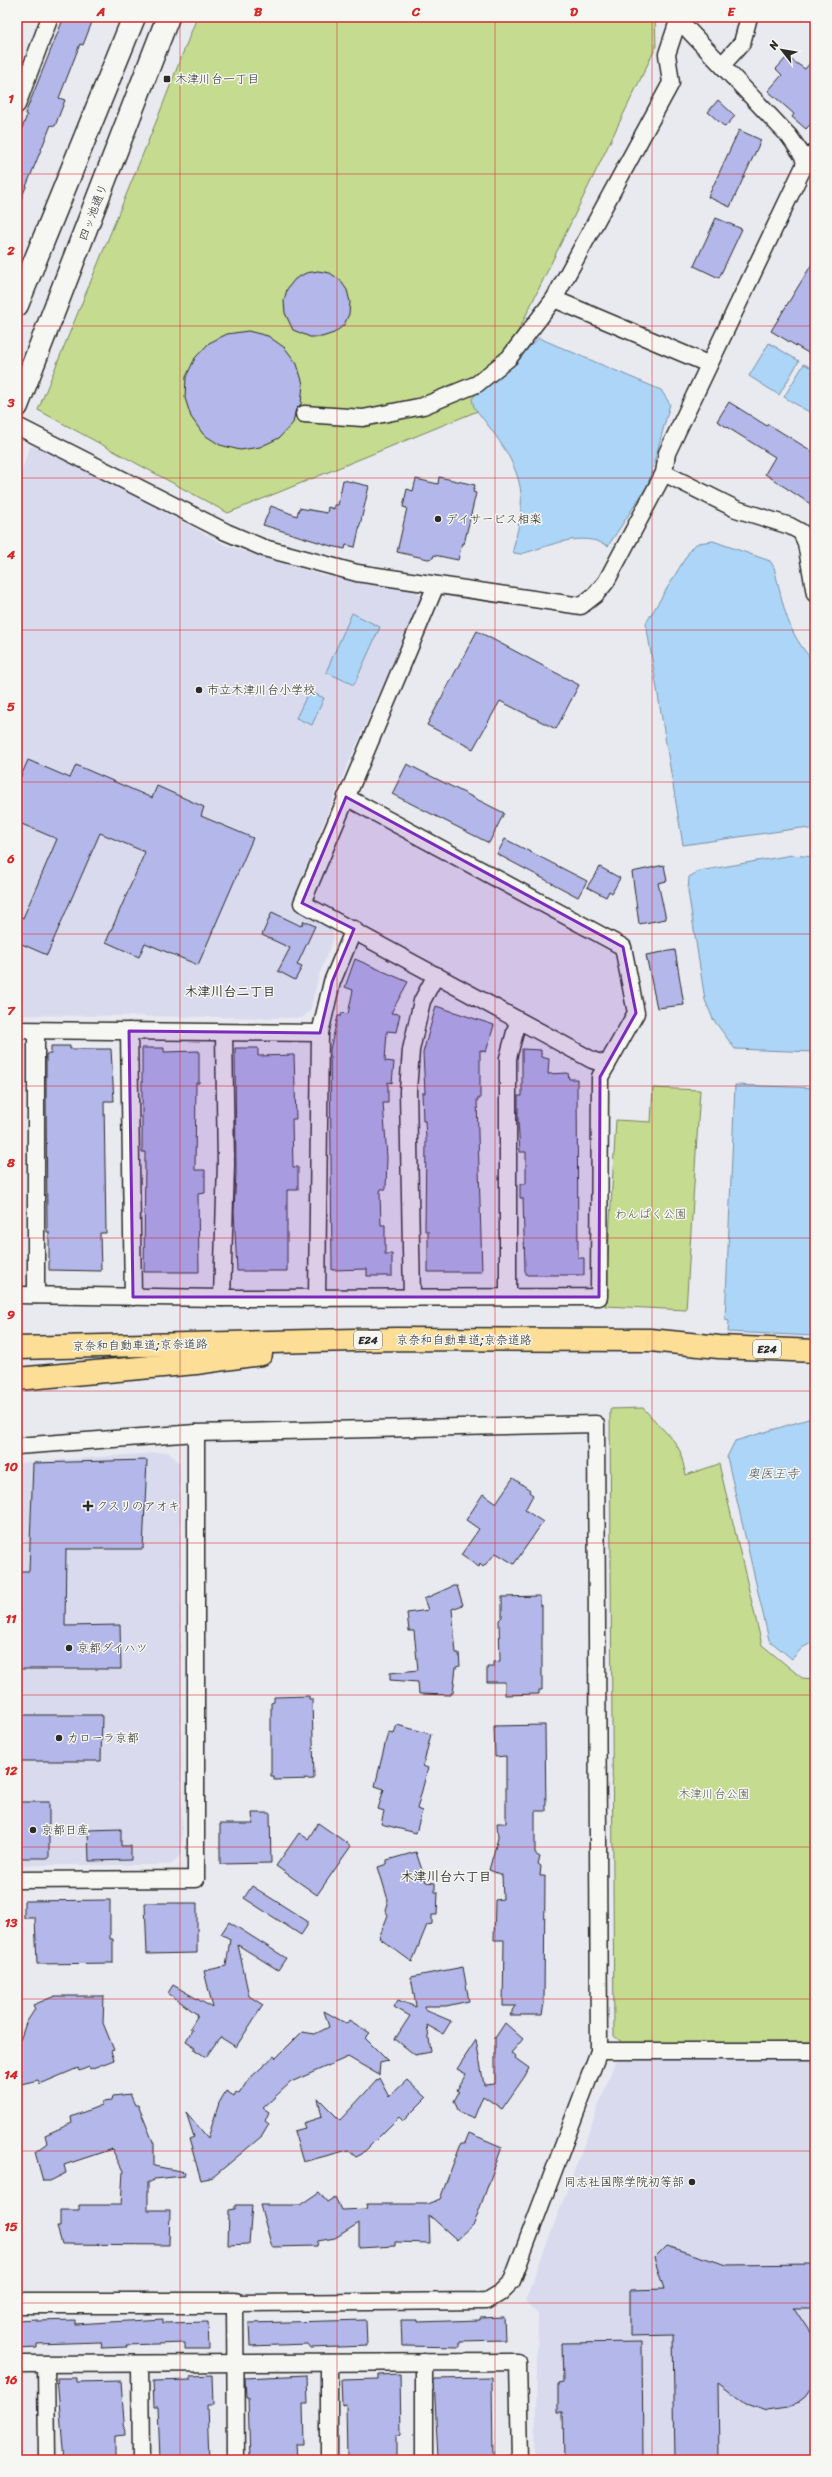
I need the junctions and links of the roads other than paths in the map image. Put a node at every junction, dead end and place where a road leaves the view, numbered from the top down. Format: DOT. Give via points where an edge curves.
graph roads {
  1 [pos="50,17"];
  2 [pos="134,17"];
  3 [pos="168,17"];
  4 [pos="749,17"];
  5 [pos="677,19"];
  6 [pos="722,65"];
  7 [pos="17,105"];
  8 [pos="815,152"];
  9 [pos="805,164"];
  10 [pos="554,299"];
  11 [pos="17,304"];
  12 [pos="708,364"];
  13 [pos="17,406"];
  14 [pos="304,414"];
  15 [pos="17,426"];
  16 [pos="664,473"];
  17 [pos="436,585"];
  18 [pos="815,594"];
  19 [pos="346,797"];
  20 [pos="354,929"];
  21 [pos="436,975"];
  22 [pos="518,1021"];
  23 [pos="17,1030"];
  24 [pos="36,1031"];
  25 [pos="129,1031"];
  26 [pos="320,1033"];
  27 [pos="224,1034"];
  28 [pos="607,1065"];
  29 [pos="17,1295"];
  30 [pos="36,1295"];
  31 [pos="508,1296"];
  32 [pos="133,1297"];
  33 [pos="222,1298"];
  34 [pos="317,1298"];
  35 [pos="412,1298"];
  36 [pos="719,1347"];
  37 [pos="17,1348"];
  38 [pos="815,1351"];
  39 [pos="274,1352"];
  40 [pos="17,1359"];
  41 [pos="17,1379"];
  42 [pos="196,1433"];
  43 [pos="17,1446"];
  44 [pos="17,1880"];
  45 [pos="599,2051"];
  46 [pos="815,2051"];
  47 [pos="17,2303"];
  48 [pos="235,2303"];
  49 [pos="424,2362"];
  50 [pos="329,2363"];
  51 [pos="17,2364"];
  52 [pos="46,2364"];
  53 [pos="140,2364"];
  54 [pos="235,2364"];
  55 [pos="47,2460"];
  56 [pos="141,2460"];
  57 [pos="236,2460"];
  58 [pos="329,2460"];
  59 [pos="424,2460"];
  60 [pos="520,2460"];
  1 -- 7 [label="street"];
  2 -- 11 [label="main road"];
  3 -- 13 [label="main road, 四ッ池通り"];
  4 -- 6 [label="street" via="742,43"];
  5 -- 6 [label="street"];
  5 -- 10 [label="street" via="667,54 671,83"];
  6 -- 9 [label="street" via="789,136 803,156"];
  8 -- 9 [label="street"];
  9 -- 12 [label="street"];
  10 -- 12 [label="street"];
  10 -- 14 [label="street" via="508,358 477,384 422,406 363,418"];
  12 -- 16 [label="street" via="668,453"];
  15 -- 17 [label="street" via="226,532 264,548 357,573"];
  16 -- 17 [label="street" via="606,582 581,606"];
  16 -- 18 [label="street" via="736,509 801,532 806,543"];
  17 -- 19 [label="street"];
  19 -- 20 [label="street" via="302,903"];
  19 -- 28 [label="street" via="623,947 636,1013"];
  20 -- 21 [label="street"];
  20 -- 26 [label="street" via="332,982"];
  21 -- 22 [label="street"];
  21 -- 35 [label="street" via="422,1001 411,1050 408,1091"];
  22 -- 28 [label="street" via="592,1060"];
  22 -- 31 [label="street" via="508,1058"];
  23 -- 24 [label="street"];
  24 -- 25 [label="street"];
  24 -- 30 [label="street"];
  25 -- 27 [label="street"];
  25 -- 32 [label="street"];
  26 -- 27 [label="street"];
  26 -- 34 [label="street"];
  27 -- 33 [label="street" via="226,1164"];
  28 -- 31 [label="street" via="600,1077 599,1297"];
  29 -- 30 [label="street"];
  30 -- 32 [label="street"];
  31 -- 35 [label="street"];
  32 -- 33 [label="street"];
  33 -- 34 [label="street"];
  34 -- 35 [label="street"];
  36 -- 37 [label="highway, 京奈和自動車道;京奈道路 / E24" via="650,1340 396,1339"];
  36 -- 38 [label="highway, 京奈和自動車道;京奈道路 / E24"];
  36 -- 39 [label="highway, 京奈和自動車道;京奈道路 / E24" via="647,1351 489,1349"];
  39 -- 40 [label="highway, 京奈和自動車道;京奈道路 / E24"];
  39 -- 41 [label="highway" via="196,1363"];
  42 -- 43 [label="street"];
  42 -- 44 [label="street" via="196,1879"];
  42 -- 45 [label="street" via="596,1424"];
  45 -- 46 [label="street"];
  45 -- 48 [label="street" via="512,2281 500,2293 486,2301"];
  47 -- 48 [label="street"];
  48 -- 54 [label="street"];
  49 -- 50 [label="street"];
  49 -- 59 [label="street"];
  49 -- 60 [label="street" via="518,2362"];
  50 -- 54 [label="street"];
  50 -- 58 [label="street"];
  51 -- 52 [label="street"];
  52 -- 53 [label="street"];
  52 -- 55 [label="street"];
  53 -- 54 [label="street"];
  53 -- 56 [label="street"];
  54 -- 57 [label="street"];
}
